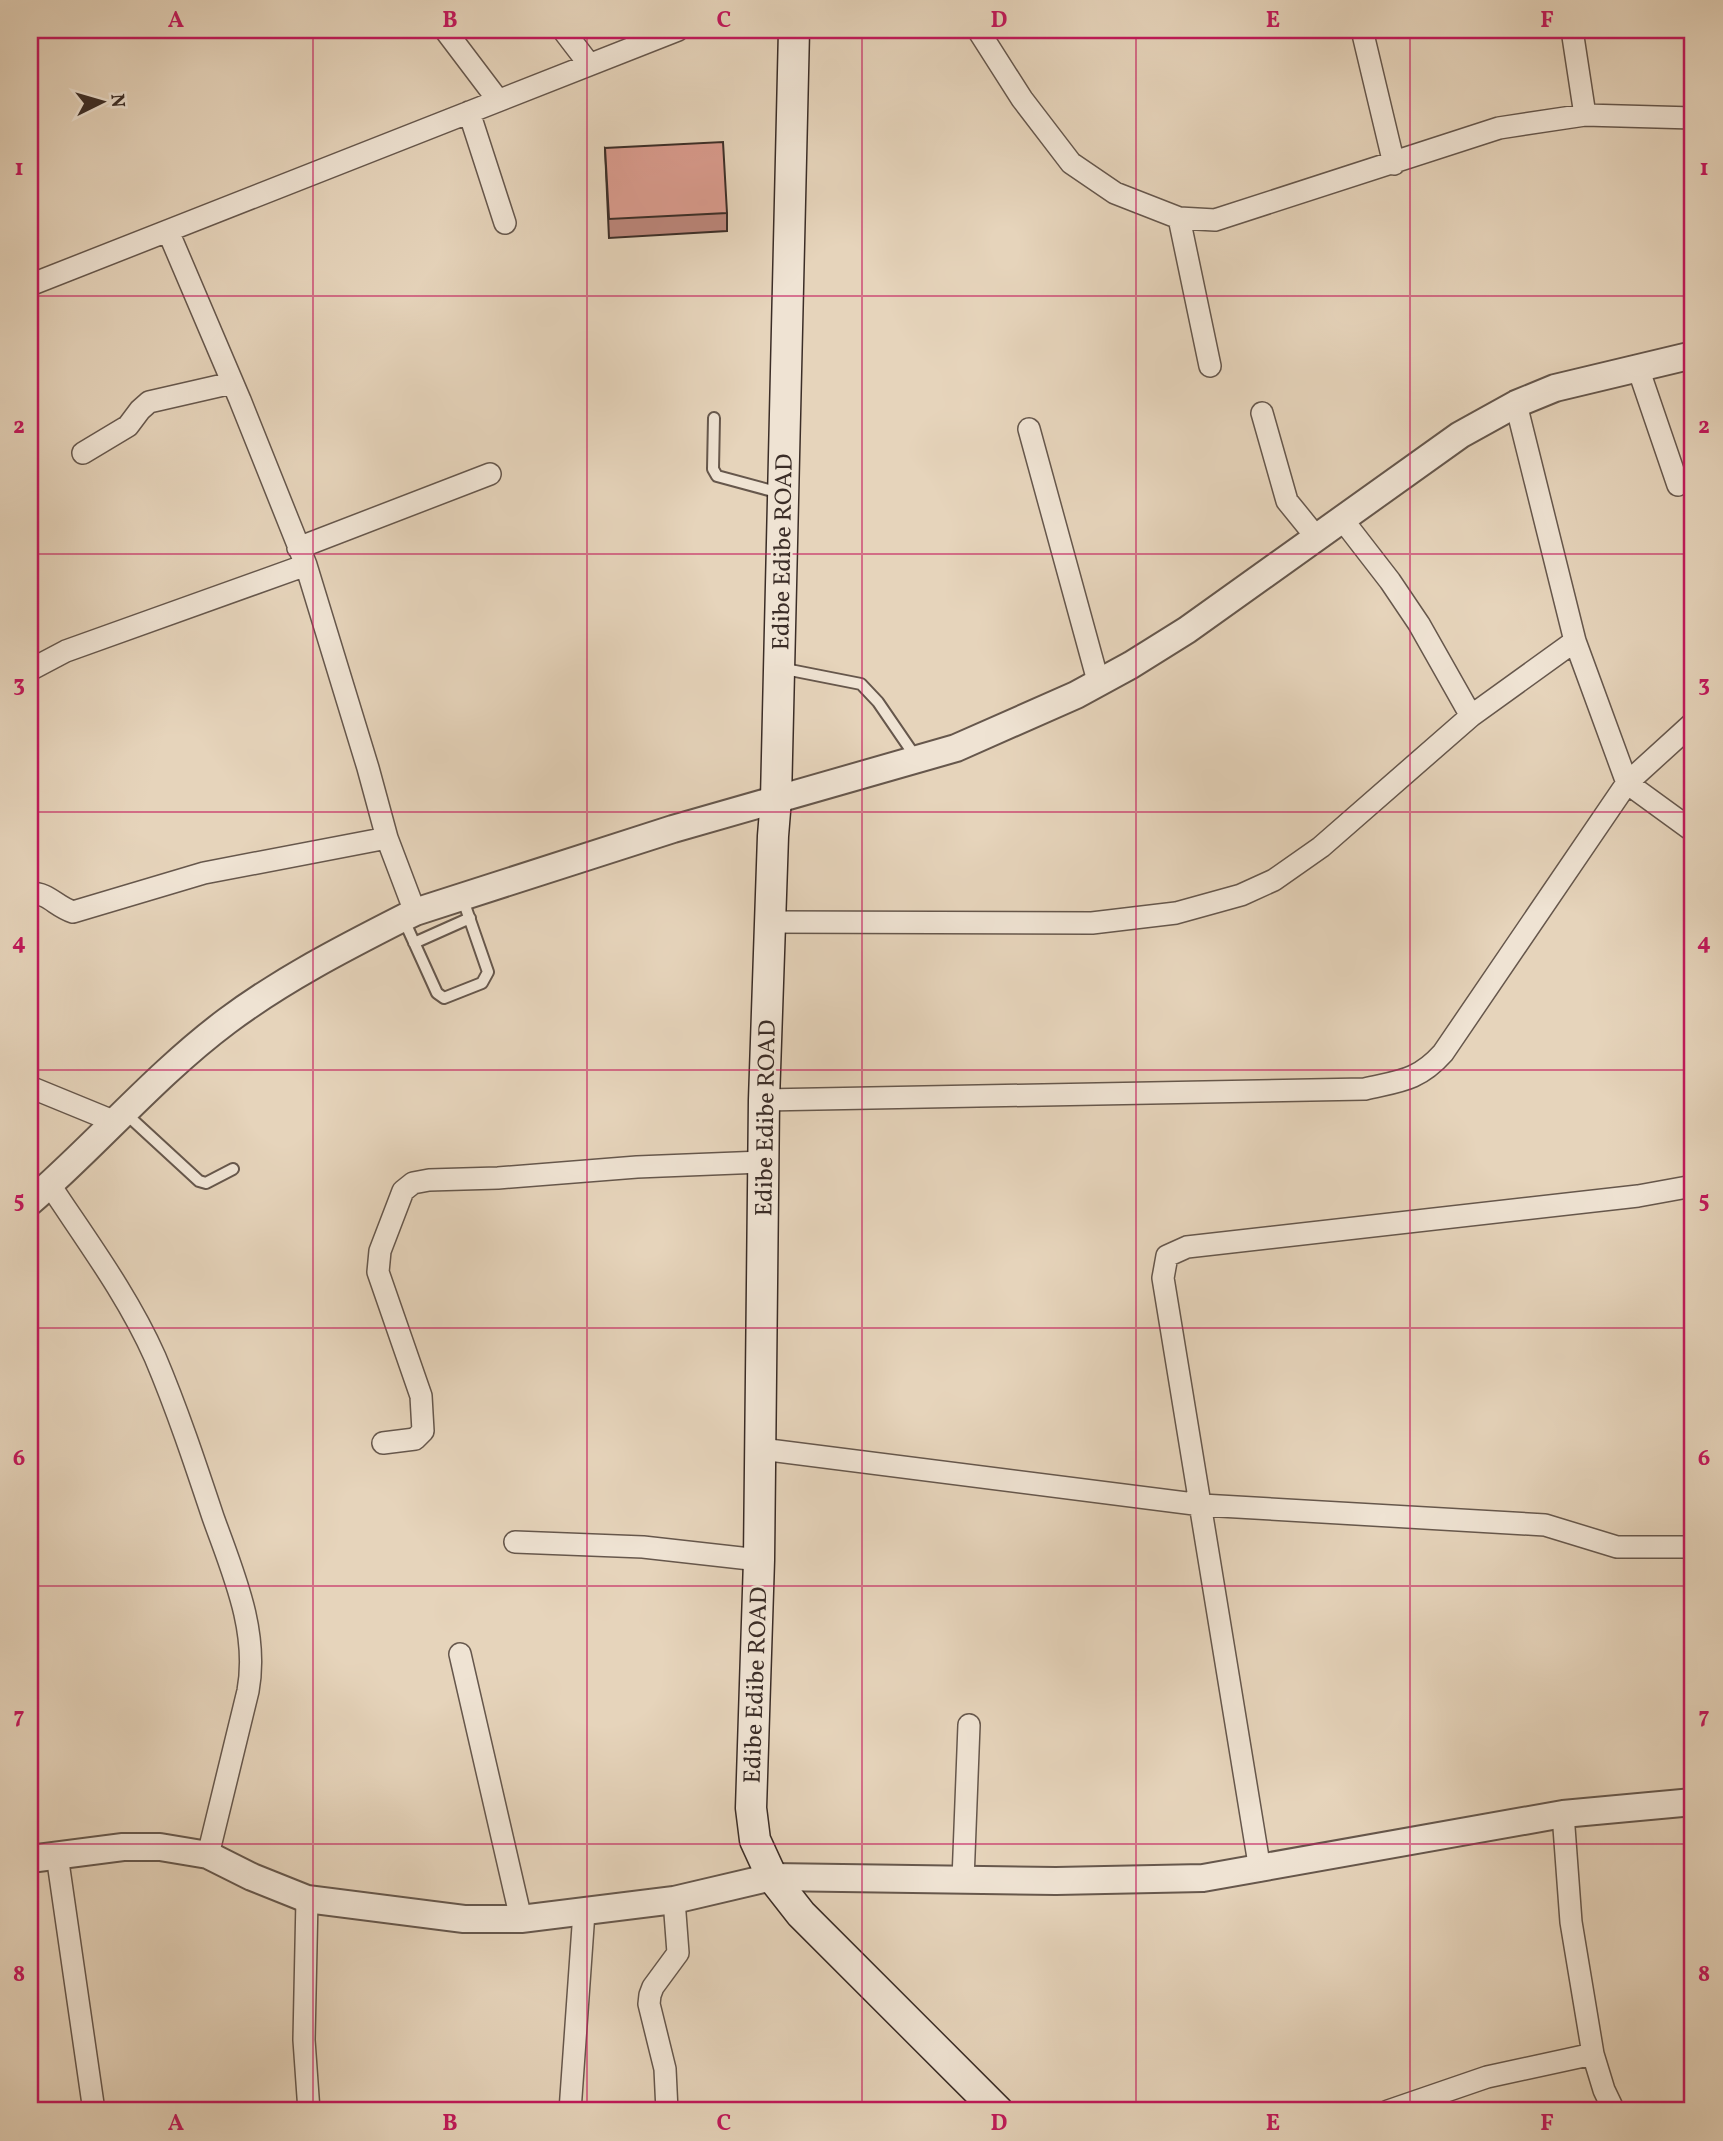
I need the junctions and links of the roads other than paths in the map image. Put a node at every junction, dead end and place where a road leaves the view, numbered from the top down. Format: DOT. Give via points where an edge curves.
graph roads {
  1 [pos="444,30"];
  2 [pos="564,30"];
  3 [pos="678,30"];
  4 [pos="794,30"];
  5 [pos="978,30"];
  6 [pos="1362,30"];
  7 [pos="1572,30"];
  8 [pos="589,64"];
  9 [pos="498,100"];
  10 [pos="469,112"];
  11 [pos="1585,115"];
  12 [pos="1693,118"];
  13 [pos="1394,164"];
  14 [pos="1179,219"];
  15 [pos="505,223"];
  16 [pos="168,230"];
  17 [pos="30,285"];
  18 [pos="1693,355"];
  19 [pos="1210,366"];
  20 [pos="1638,368"];
  21 [pos="232,383"];
  22 [pos="1516,404"];
  23 [pos="1262,413"];
  24 [pos="714,418"];
  25 [pos="1029,429"];
  26 [pos="83,453"];
  27 [pos="490,474"];
  28 [pos="1678,485"];
  29 [pos="783,494"];
  30 [pos="1342,519"];
  31 [pos="1317,538"];
  32 [pos="302,557"];
  33 [pos="1575,641"];
  34 [pos="779,668"];
  35 [pos="30,670"];
  36 [pos="1098,681"];
  37 [pos="1471,716"];
  38 [pos="1693,723"];
  39 [pos="916,759"];
  40 [pos="1627,783"];
  41 [pos="776,799"];
  42 [pos="1693,831"];
  43 [pos="387,838"];
  44 [pos="30,893"];
  45 [pos="466,908"];
  46 [pos="409,915"];
  47 [pos="771,922"];
  48 [pos="414,943"];
  49 [pos="30,1087"];
  50 [pos="764,1100"];
  51 [pos="119,1117"];
  52 [pos="762,1162"];
  53 [pos="233,1169"];
  54 [pos="1693,1186"];
  55 [pos="40,1194"];
  56 [pos="383,1443"];
  57 [pos="761,1448"];
  58 [pos="1202,1505"];
  59 [pos="515,1542"];
  60 [pos="1693,1547"];
  61 [pos="759,1560"];
  62 [pos="460,1654"];
  63 [pos="969,1725"];
  64 [pos="1693,1802"];
  65 [pos="1563,1814"];
  66 [pos="57,1854"];
  67 [pos="208,1855"];
  68 [pos="30,1859"];
  69 [pos="1260,1870"];
  70 [pos="772,1877"];
  71 [pos="963,1880"];
  72 [pos="307,1899"];
  73 [pos="674,1900"];
  74 [pos="584,1912"];
  75 [pos="521,1919"];
  76 [pos="1593,2054"];
  77 [pos="94,2111"];
  78 [pos="309,2111"];
  79 [pos="570,2111"];
  80 [pos="667,2111"];
  81 [pos="998,2111"];
  82 [pos="1388,2111"];
  83 [pos="1614,2111"];
  1 -- 9 [label="street"];
  2 -- 8 [label="street"];
  3 -- 8 [label="street"];
  4 -- 29 [label="main road, Edibe Edibe ROAD"];
  5 -- 14 [label="street" via="1071,163 1115,193"];
  6 -- 13 [label="street"];
  7 -- 11 [label="street"];
  8 -- 9 [label="street"];
  9 -- 10 [label="street"];
  10 -- 15 [label="street"];
  10 -- 16 [label="street"];
  11 -- 12 [label="street"];
  11 -- 13 [label="street" via="1499,128"];
  13 -- 14 [label="street" via="1215,220"];
  14 -- 19 [label="street"];
  16 -- 17 [label="street"];
  16 -- 21 [label="street"];
  18 -- 20 [label="street"];
  20 -- 22 [label="street" via="1555,388"];
  20 -- 28 [label="street"];
  21 -- 26 [label="street" via="149,402 128,426"];
  21 -- 32 [label="street"];
  22 -- 30 [label="street" via="1460,435"];
  22 -- 33 [label="street"];
  23 -- 31 [label="street" via="1287,501"];
  24 -- 29 [label="lane" via="713,469 717,476"];
  25 -- 36 [label="street"];
  27 -- 32 [label="street"];
  29 -- 34 [label="main road, Edibe Edibe ROAD"];
  30 -- 31 [label="street"];
  30 -- 37 [label="street" via="1419,624"];
  31 -- 36 [label="street" via="1187,630"];
  32 -- 35 [label="street" via="66,651"];
  32 -- 43 [label="street"];
  33 -- 37 [label="street"];
  33 -- 40 [label="street"];
  34 -- 39 [label="lane" via="861,684"];
  34 -- 41 [label="main road, Edibe Edibe ROAD"];
  36 -- 39 [label="street" via="956,748"];
  37 -- 47 [label="street" via="1321,846 1274,880 1241,895 1176,913 1092,923"];
  38 -- 40 [label="street"];
  39 -- 41 [label="street"];
  40 -- 42 [label="street"];
  40 -- 50 [label="street" via="1443,1053 1429,1069 1412,1078 1365,1088"];
  41 -- 45 [label="street" via="586,856"];
  41 -- 47 [label="main road, Edibe Edibe ROAD"];
  43 -- 44 [label="street" via="204,873 73,912 41,893"];
  43 -- 46 [label="street"];
  45 -- 46 [label="street"];
  45 -- 48 [label="lane"];
  45 -- 48 [label="lane" via="488,972 482,983 444,998 437,993"];
  46 -- 48 [label="lane"];
  46 -- 51 [label="street" via="277,985 225,1023"];
  47 -- 50 [label="main road, Edibe Edibe ROAD"];
  49 -- 51 [label="street"];
  50 -- 52 [label="main road, Edibe Edibe ROAD"];
  51 -- 53 [label="lane" via="199,1181 206,1183"];
  51 -- 55 [label="street"];
  52 -- 56 [label="street" via="413,1183 403,1191 380,1251 378,1272 421,1396 423,1431 415,1439"];
  52 -- 57 [label="main road, Edibe Edibe ROAD"];
  54 -- 58 [label="street" via="1187,1247 1167,1256 1163,1278"];
  55 -- 67 [label="street" via="111,1276 154,1356 238,1586 251,1639 252,1668"];
  57 -- 58 [label="street"];
  57 -- 61 [label="main road, Edibe Edibe ROAD"];
  58 -- 60 [label="street" via="1545,1525 1617,1547"];
  58 -- 69 [label="street"];
  59 -- 61 [label="street" via="643,1547"];
  61 -- 70 [label="main road, Edibe Edibe ROAD" via="751,1808 755,1840"];
  62 -- 75 [label="street"];
  63 -- 71 [label="street"];
  64 -- 65 [label="street"];
  65 -- 69 [label="street"];
  65 -- 76 [label="street" via="1571,1922"];
  66 -- 67 [label="street" via="160,1847"];
  66 -- 68 [label="street"];
  66 -- 77 [label="street"];
  67 -- 72 [label="street"];
  69 -- 71 [label="street" via="1203,1878"];
  70 -- 71 [label="street"];
  70 -- 73 [label="street"];
  70 -- 81 [label="main road, Edibe Edibe ROAD" via="801,1914"];
  72 -- 75 [label="street" via="464,1919"];
  72 -- 78 [label="street" via="304,2040"];
  73 -- 74 [label="street"];
  73 -- 80 [label="street" via="678,1953 653,1987 649,2004 666,2069"];
  74 -- 75 [label="street"];
  74 -- 79 [label="street"];
  76 -- 82 [label="street" via="1487,2077"];
  76 -- 83 [label="street"];
}
